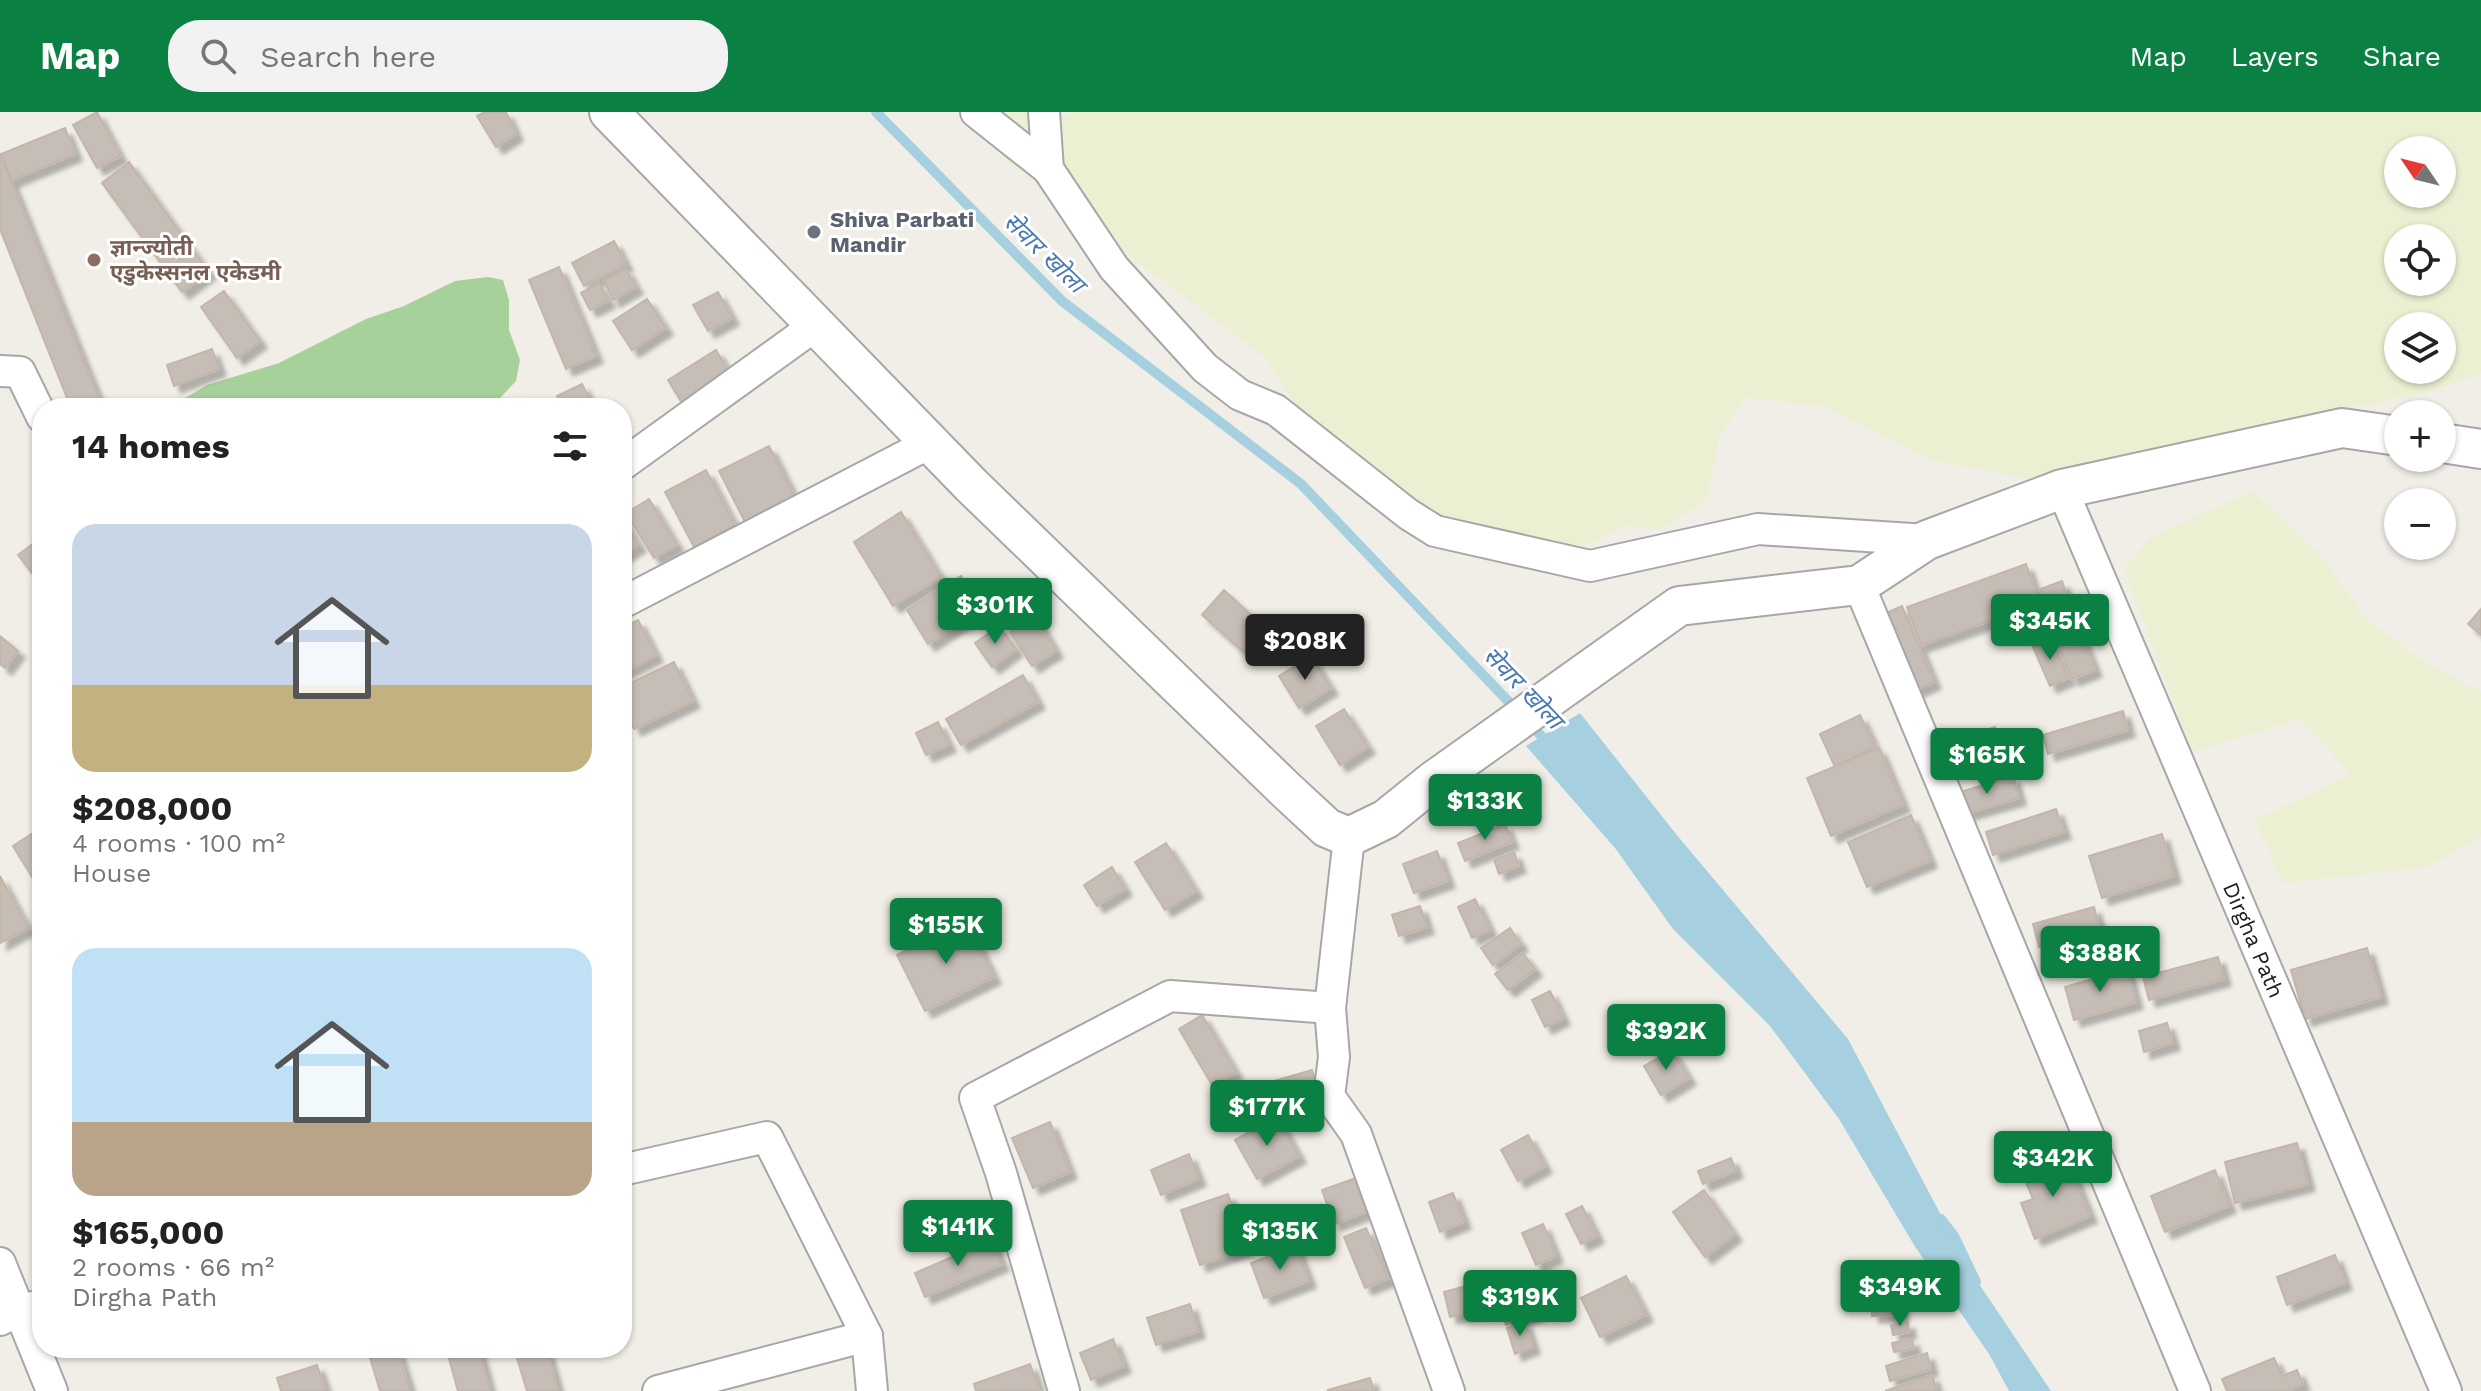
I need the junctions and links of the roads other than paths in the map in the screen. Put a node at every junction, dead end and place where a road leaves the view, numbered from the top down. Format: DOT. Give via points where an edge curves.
graph roads {
  1 [pos="609,112"];
  2 [pos="976,112"];
  3 [pos="1044,112"];
  4 [pos="1048,169"];
  5 [pos="816,325"];
  6 [pos="0,371"];
  7 [pos="33,398"];
  8 [pos="2384,434"];
  9 [pos="930,443"];
  10 [pos="2456,445"];
  11 [pos="2481,449"];
  12 [pos="632,458"];
  13 [pos="2062,489"];
  14 [pos="1927,540"];
  15 [pos="1859,585"];
  16 [pos="632,598"];
  17 [pos="1349,837"];
  18 [pos="1330,1008"];
  19 [pos="632,1168"];
  20 [pos="0,1263"];
  21 [pos="21,1312"];
  22 [pos="867,1336"];
  23 [pos="32,1340"];
  24 [pos="39,1358"];
  25 [pos="1442,1388"];
  26 [pos="52,1391"];
  27 [pos="658,1391"];
  28 [pos="872,1391"];
  29 [pos="1064,1391"];
  30 [pos="2195,1391"];
  31 [pos="2446,1391"];
  1 -- 5 [label="street"];
  2 -- 4 [label="street"];
  3 -- 4 [label="street"];
  4 -- 14 [label="street" via="1114,268 1205,368 1240,395 1276,410 1435,531 1590,566 1758,529"];
  5 -- 9 [label="street"];
  5 -- 12 [label="street"];
  6 -- 7 [label="street" via="20,372"];
  8 -- 13 [label="street" via="2342,428"];
  9 -- 16 [label="street"];
  9 -- 17 [label="street" via="1286,790 1327,828"];
  10 -- 11 [label="street"];
  13 -- 14 [label="street"];
  13 -- 31 [label="street, Dirgha Path"];
  14 -- 15 [label="street"];
  15 -- 17 [label="street" via="1679,606 1386,819"];
  15 -- 30 [label="street"];
  17 -- 18 [label="street"];
  18 -- 25 [label="street" via="1334,1057 1329,1096 1356,1134"];
  18 -- 29 [label="street" via="1170,996 975,1098"];
  19 -- 22 [label="street" via="767,1137"];
  20 -- 21 [label="street"];
  21 -- 23 [label="street"];
  22 -- 27 [label="street"];
  22 -- 28 [label="street"];
  24 -- 26 [label="street"];
}
